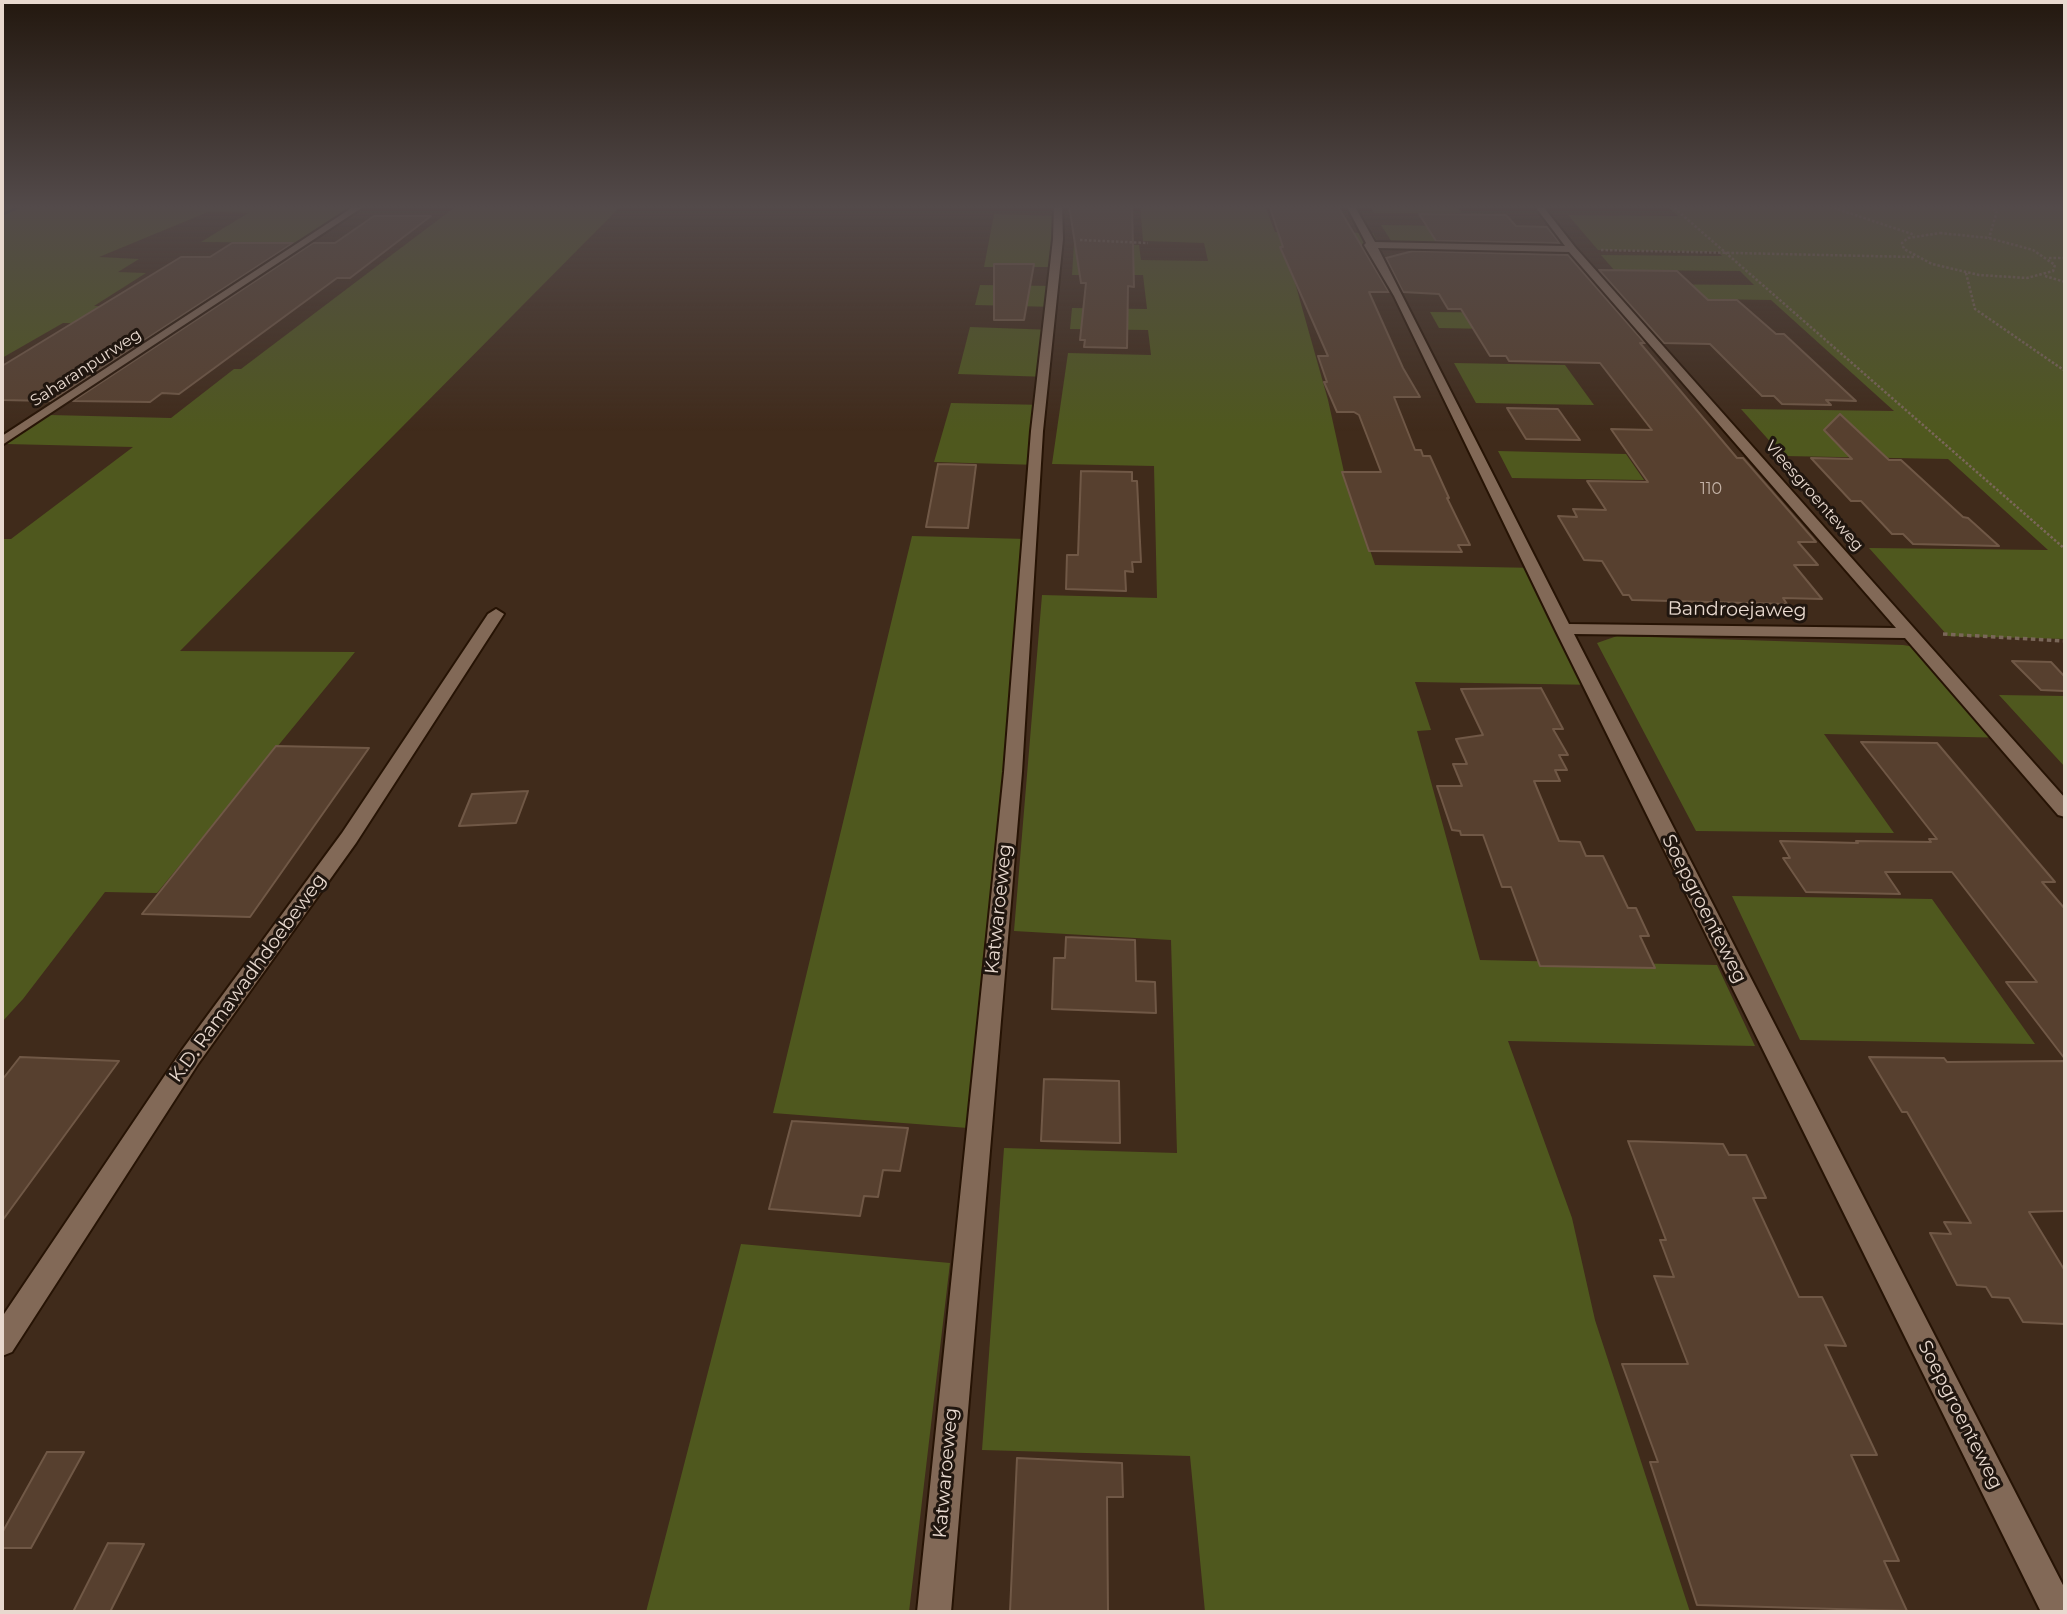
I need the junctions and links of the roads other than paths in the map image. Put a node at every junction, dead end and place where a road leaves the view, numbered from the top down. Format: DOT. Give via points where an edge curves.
graph roads {
  1 [pos="247,280"];
  2 [pos="1053,280"];
  3 [pos="1390,280"];
  4 [pos="1600,280"];
  5 [pos="2,441"];
  6 [pos="496,614"];
  7 [pos="1563,629"];
  8 [pos="1911,633"];
  9 [pos="2065,810"];
  10 [pos="2,1342"];
  11 [pos="934,1612"];
  12 [pos="2059,1612"];
  1 -- 5 [label="street, Saharanpurweg"];
  2 -- 11 [label="street, Katwaroeweg" via="1037,431 1013,772"];
  3 -- 7 [label="street, Soepgroenteweg"];
  4 -- 8 [label="street, Vleesgroenteweg"];
  6 -- 10 [label="street, K.D. Ramawadhdoebeweg" via="349,838 190,1057"];
  7 -- 8 [label="street, Bandroejaweg"];
  7 -- 12 [label="street, Soepgroenteweg"];
  8 -- 9 [label="street, Vleesgroenteweg"];
}
